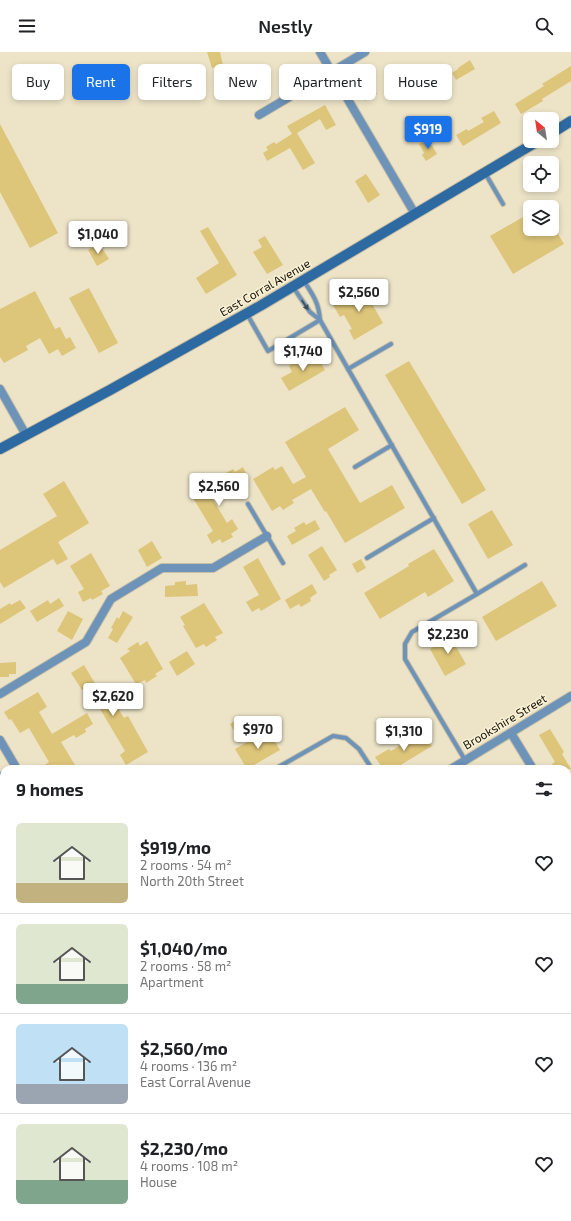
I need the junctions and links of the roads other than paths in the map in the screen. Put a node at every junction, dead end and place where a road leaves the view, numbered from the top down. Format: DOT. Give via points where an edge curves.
graph roads {
  1 [pos="320,52"];
  2 [pos="365,52"];
  3 [pos="327,64"];
  4 [pos="345,64"];
  5 [pos="284,100"];
  6 [pos="348,100"];
  7 [pos="259,115"];
  8 [pos="571,121"];
  9 [pos="559,128"];
  10 [pos="526,148"];
  11 [pos="485,173"];
  12 [pos="503,204"];
  13 [pos="415,214"];
  14 [pos="303,280"];
  15 [pos="292,287"];
  16 [pos="246,314"];
  17 [pos="320,320"];
  18 [pos="391,344"];
  19 [pos="348,369"];
  20 [pos="0,389"];
  21 [pos="26,435"];
  22 [pos="392,445"];
  23 [pos="0,448"];
  24 [pos="355,468"];
  25 [pos="248,504"];
  26 [pos="434,518"];
  27 [pos="267,536"];
  28 [pos="367,558"];
  29 [pos="283,563"];
  30 [pos="525,565"];
  31 [pos="477,594"];
  32 [pos="0,694"];
  33 [pos="571,696"];
  34 [pos="511,733"];
  35 [pos="0,740"];
  36 [pos="466,760"];
  37 [pos="14,765"];
  38 [pos="282,765"];
  39 [pos="369,765"];
  40 [pos="458,765"];
  41 [pos="531,765"];
  1 -- 3 [label="street"];
  2 -- 4 [label="street"];
  5 -- 7 [label="street"];
  6 -- 13 [label="street"];
  8 -- 9 [label="main road"];
  10 -- 11 [label="main road, East Corral Avenue"];
  11 -- 12 [label="lane"];
  11 -- 13 [label="main road, East Corral Avenue"];
  13 -- 14 [label="main road, East Corral Avenue"];
  14 -- 15 [label="main road, East Corral Avenue"];
  14 -- 17 [label="lane" via="319,308"];
  15 -- 16 [label="main road, East Corral Avenue"];
  15 -- 17 [label="lane, one-way" via="310,312"];
  16 -- 17 [label="lane" via="268,351"];
  16 -- 21 [label="main road, East Corral Avenue"];
  17 -- 19 [label="lane"];
  18 -- 19 [label="lane"];
  19 -- 22 [label="lane"];
  20 -- 21 [label="street"];
  21 -- 23 [label="main road, East Corral Avenue"];
  22 -- 24 [label="lane"];
  22 -- 26 [label="lane"];
  25 -- 27 [label="lane"];
  26 -- 28 [label="lane"];
  26 -- 31 [label="lane"];
  27 -- 29 [label="lane"];
  27 -- 32 [label="street" via="213,568 162,568 111,599 86,642"];
  30 -- 31 [label="lane"];
  31 -- 36 [label="lane" via="412,632 405,644 405,659"];
  33 -- 34 [label="street, Brookshire Street"];
  34 -- 36 [label="street, Brookshire Street"];
  34 -- 41 [label="street"];
  35 -- 37 [label="street"];
  36 -- 40 [label="street, Brookshire Street"];
  38 -- 39 [label="lane" via="332,736 346,738 359,749"];
}
